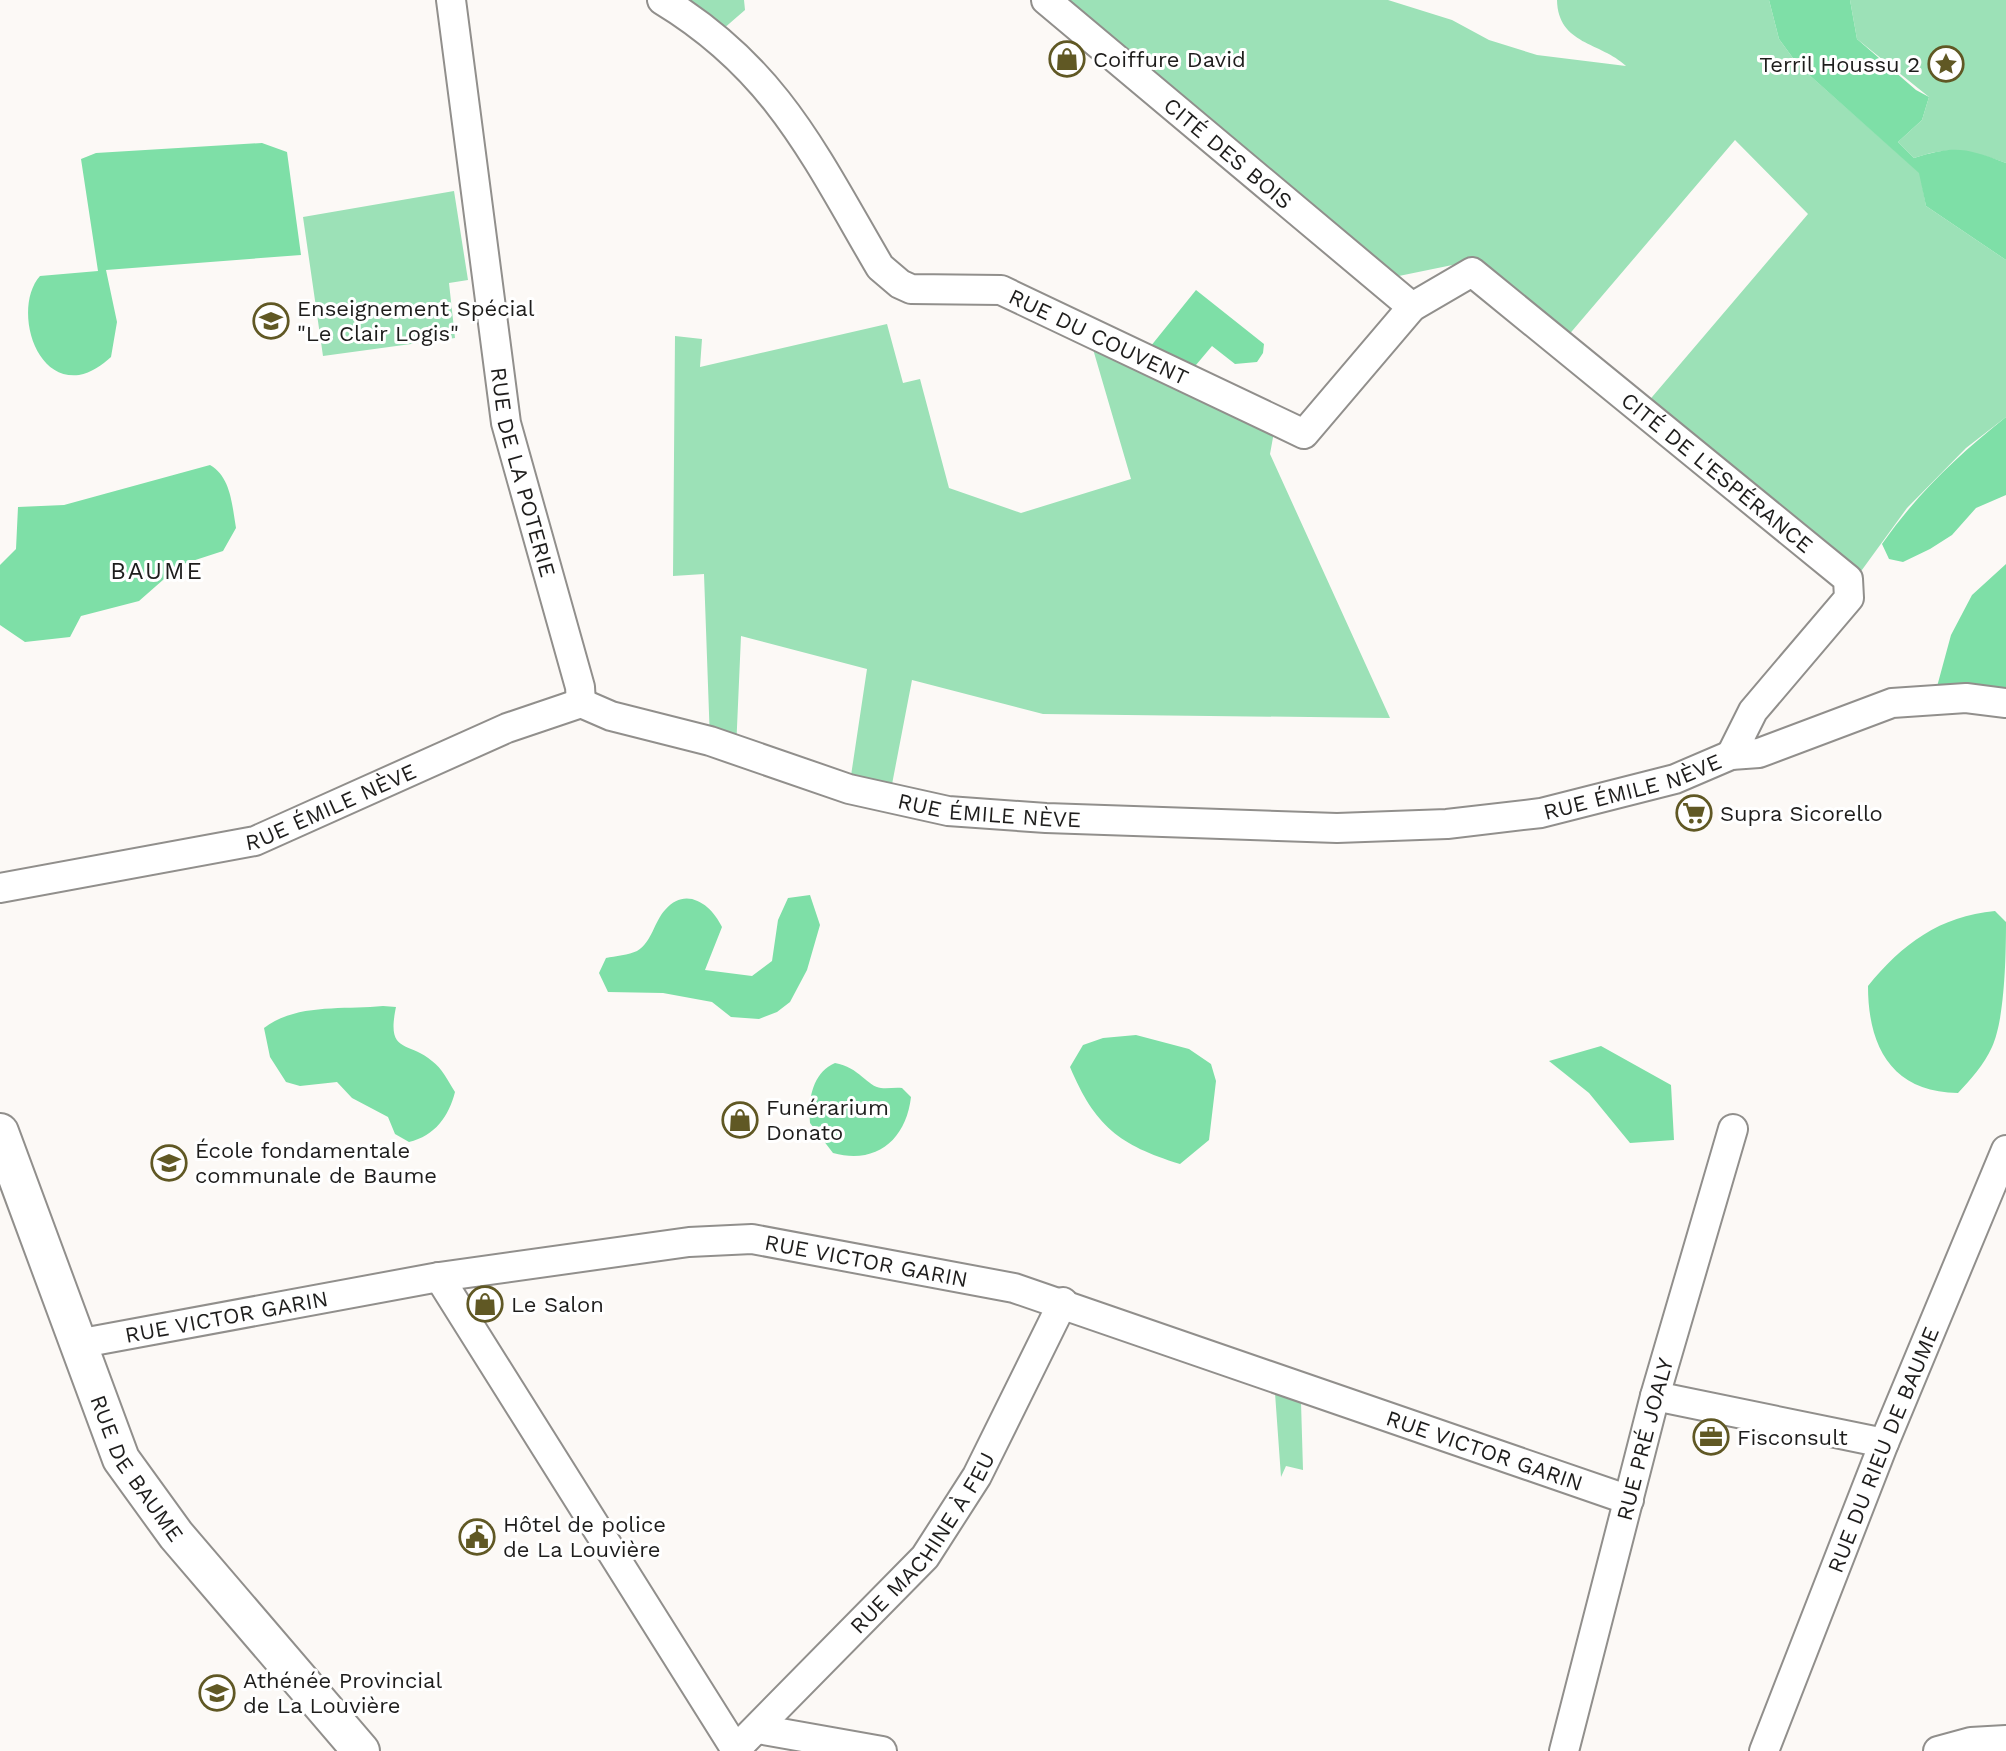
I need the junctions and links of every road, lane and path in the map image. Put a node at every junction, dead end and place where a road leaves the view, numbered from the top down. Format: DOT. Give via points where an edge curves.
graph roads {
  1 [pos="451,0"];
  2 [pos="662,0"];
  3 [pos="1046,0"];
  4 [pos="1412,307"];
  5 [pos="581,703"];
  6 [pos="2006,703"];
  7 [pos="1731,755"];
  8 [pos="0,888"];
  9 [pos="1733,1129"];
  10 [pos="0,1132"];
  11 [pos="2006,1150"];
  12 [pos="0,1187"];
  13 [pos="439,1277"];
  14 [pos="1063,1302"];
  15 [pos="77,1344"];
  16 [pos="1655,1396"];
  17 [pos="1884,1443"];
  18 [pos="1629,1500"];
  19 [pos="758,1729"];
  20 [pos="2006,1740"];
  21 [pos="735,1750"];
  22 [pos="334,1751"];
  23 [pos="361,1751"];
  24 [pos="882,1751"];
  25 [pos="1564,1751"];
  26 [pos="1764,1751"];
  27 [pos="1938,1751"];
  1 -- 5 [label="street, RUE DE LA POTERIE" via="506,423"];
  2 -- 4 [label="street, RUE DU COUVENT" via="715,36 773,92 880,267 911,289 1001,290 1304,434"];
  3 -- 4 [label="street, CITÉ DES BOIS"];
  4 -- 7 [label="street, CITÉ DE L'ESPÉRANCE" via="1472,272 1848,579 1849,598 1753,711"];
  5 -- 7 [label="street, RUE ÉMILE NÈVE" via="889,800 948,811 1046,818 1337,828 1495,820 1640,790"];
  5 -- 8 [label="street, RUE ÉMILE NÈVE" via="507,728 255,841"];
  6 -- 7 [label="street, RUE ÉMILE NÈVE" via="1966,698 1892,703 1759,753"];
  9 -- 16 [label="street, RUE PRÉ JOALY"];
  10 -- 15 [label="main road, RUE DE BAUME"];
  11 -- 17 [label="street, RUE DU RIEU DE BAUME"];
  12 -- 22 [label="main road, RUE DE BAUME" via="89,1425 117,1485"];
  13 -- 14 [label="street, RUE VICTOR GARIN" via="689,1242 752,1239 973,1279"];
  13 -- 15 [label="street, RUE VICTOR GARIN"];
  13 -- 21 [label="street"];
  14 -- 18 [label="street, RUE VICTOR GARIN"];
  14 -- 19 [label="street, RUE MACHINE À FEU" via="977,1476 925,1557"];
  15 -- 23 [label="main road, RUE DE BAUME" via="132,1477"];
  16 -- 17 [label="street"];
  16 -- 18 [label="street, RUE PRÉ JOALY"];
  17 -- 26 [label="street, RUE DU RIEU DE BAUME"];
  18 -- 25 [label="street, RUE PRÉ JOALY"];
  19 -- 21 [label="street, RUE MACHINE À FEU"];
  19 -- 24 [label="street"];
  20 -- 27 [label="street"];
}
